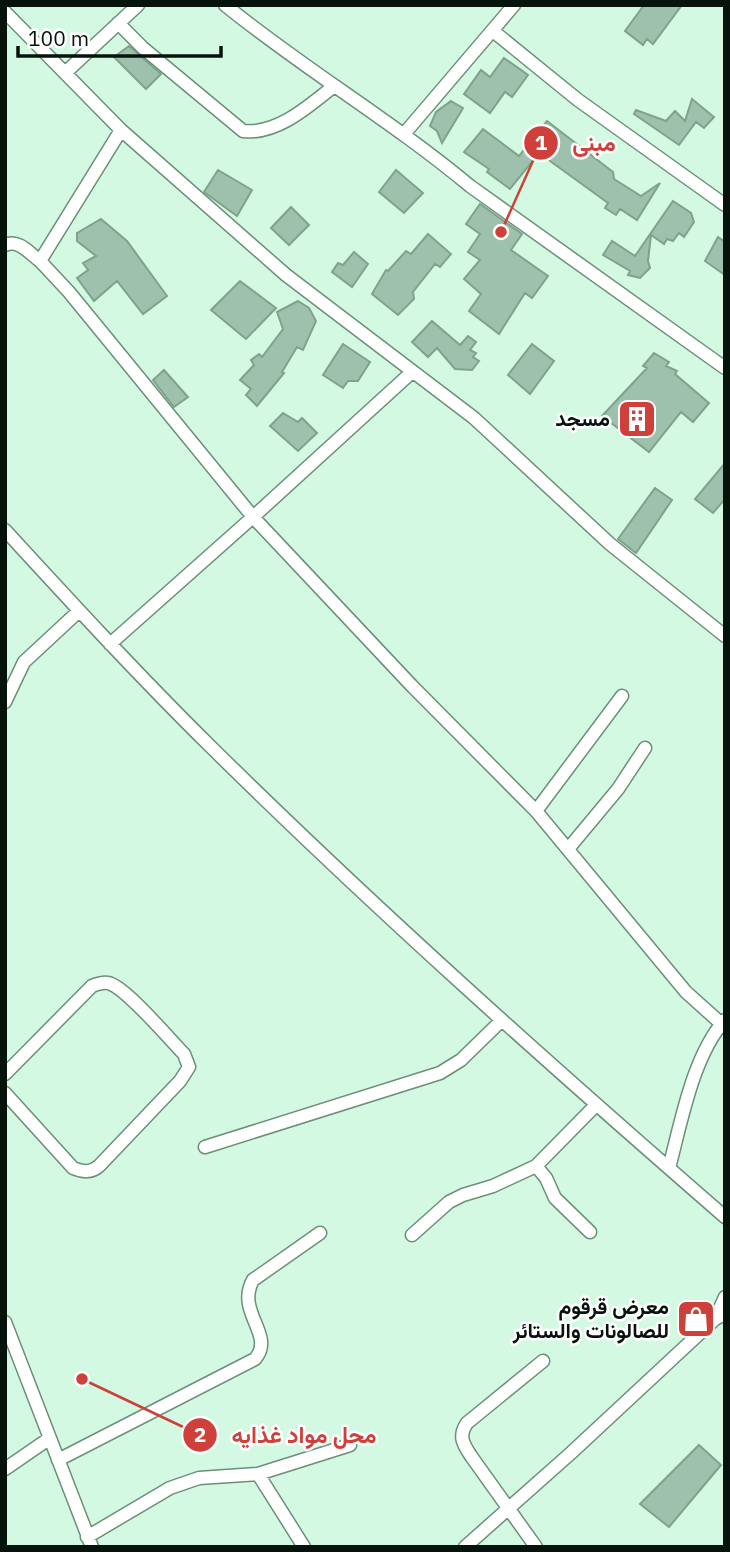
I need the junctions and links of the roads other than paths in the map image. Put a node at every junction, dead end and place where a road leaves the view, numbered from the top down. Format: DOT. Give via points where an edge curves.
graph roads {
  1 [pos="138,5"];
  2 [pos="225,5"];
  3 [pos="514,5"];
  4 [pos="5,12"];
  5 [pos="118,23"];
  6 [pos="493,31"];
  7 [pos="65,73"];
  8 [pos="334,86"];
  9 [pos="121,130"];
  10 [pos="404,134"];
  11 [pos="723,201"];
  12 [pos="5,245"];
  13 [pos="40,261"];
  14 [pos="725,368"];
  15 [pos="412,372"];
  16 [pos="253,517"];
  17 [pos="5,530"];
  18 [pos="79,611"];
  19 [pos="725,636"];
  20 [pos="110,644"];
  21 [pos="622,696"];
  22 [pos="5,702"];
  23 [pos="645,748"];
  24 [pos="536,811"];
  25 [pos="568,849"];
  26 [pos="501,1021"];
  27 [pos="724,1023"];
  28 [pos="5,1074"];
  29 [pos="5,1093"];
  30 [pos="596,1105"];
  31 [pos="205,1147"];
  32 [pos="536,1166"];
  33 [pos="668,1168"];
  34 [pos="725,1217"];
  35 [pos="590,1232"];
  36 [pos="320,1233"];
  37 [pos="412,1236"];
  38 [pos="725,1297"];
  39 [pos="720,1317"];
  40 [pos="5,1322"];
  41 [pos="543,1361"];
  42 [pos="50,1438"];
  43 [pos="350,1445"];
  44 [pos="58,1460"];
  45 [pos="5,1469"];
  46 [pos="258,1474"];
  47 [pos="509,1508"];
  48 [pos="89,1542"];
  49 [pos="304,1547"];
  50 [pos="465,1547"];
  51 [pos="536,1547"];
  1 -- 5 [label="street"];
  2 -- 8 [label="street"];
  3 -- 6 [label="street"];
  4 -- 7 [label="street"];
  5 -- 7 [label="street"];
  5 -- 8 [label="street" via="243,131 272,128"];
  6 -- 10 [label="street"];
  6 -- 11 [label="street" via="578,100"];
  7 -- 9 [label="street"];
  8 -- 10 [label="street"];
  9 -- 13 [label="street"];
  9 -- 15 [label="street" via="286,275"];
  10 -- 14 [label="street"];
  12 -- 13 [label="street" via="18,243"];
  13 -- 16 [label="street"];
  15 -- 16 [label="street"];
  15 -- 19 [label="street" via="474,418 610,544"];
  16 -- 20 [label="street"];
  16 -- 24 [label="street"];
  17 -- 18 [label="street"];
  18 -- 20 [label="street"];
  18 -- 22 [label="street" via="24,663"];
  20 -- 26 [label="street" via="209,746"];
  21 -- 24 [label="street"];
  23 -- 25 [label="street"];
  24 -- 25 [label="street"];
  25 -- 27 [label="street" via="686,992"];
  26 -- 30 [label="street"];
  26 -- 31 [label="street" via="461,1060 440,1073"];
  27 -- 33 [label="street" via="696,1074"];
  28 -- 29 [label="street" via="99,983 124,991 184,1054 189,1067 99,1166 84,1172 73,1168"];
  30 -- 32 [label="street"];
  30 -- 33 [label="street"];
  32 -- 35 [label="street" via="555,1198"];
  32 -- 37 [label="street" via="449,1202"];
  33 -- 34 [label="street"];
  36 -- 44 [label="street" via="253,1280 248,1306 262,1340 255,1359"];
  38 -- 39 [label="street"];
  39 -- 47 [label="street"];
  40 -- 42 [label="street"];
  41 -- 47 [label="street" via="462,1430 462,1442"];
  42 -- 44 [label="street"];
  42 -- 45 [label="street"];
  43 -- 46 [label="street"];
  44 -- 48 [label="street"];
  46 -- 48 [label="street" via="199,1478 170,1488"];
  46 -- 49 [label="street"];
  47 -- 50 [label="street"];
  47 -- 51 [label="street"];
}
